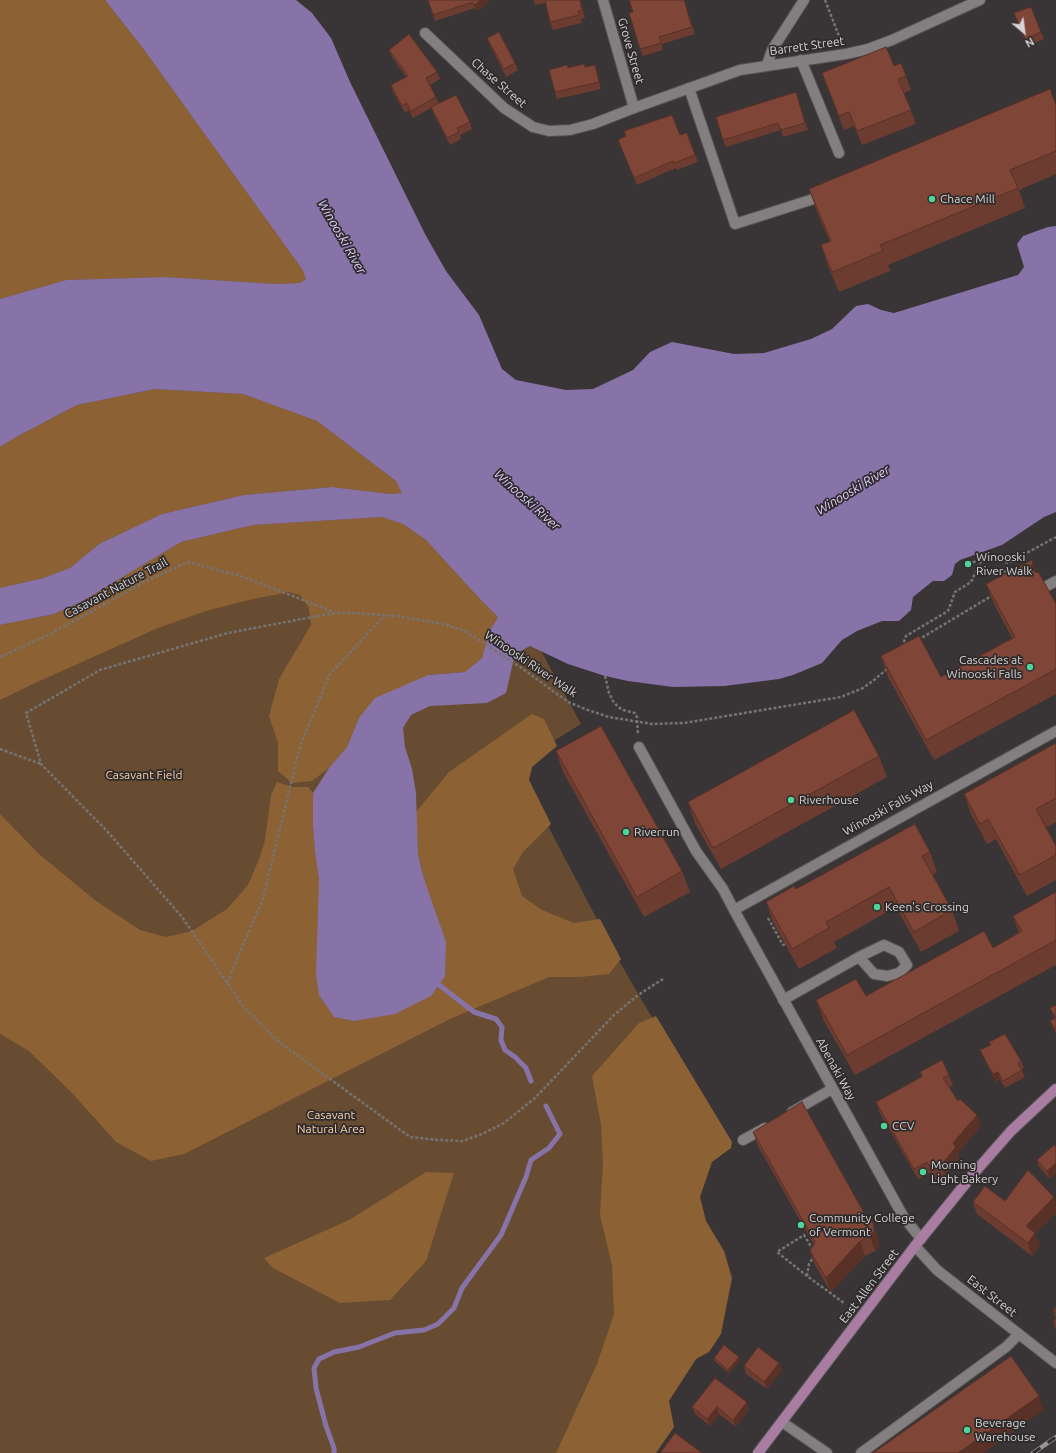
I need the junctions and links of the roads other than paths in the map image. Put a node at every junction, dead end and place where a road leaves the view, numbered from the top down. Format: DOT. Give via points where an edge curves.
graph roads {
  1 [pos="603,0"];
  2 [pos="804,0"];
  3 [pos="980,0"];
  4 [pos="425,33"];
  5 [pos="801,60"];
  6 [pos="767,65"];
  7 [pos="689,88"];
  8 [pos="634,108"];
  9 [pos="839,153"];
  10 [pos="838,191"];
  11 [pos="1056,581"];
  12 [pos="1045,587"];
  13 [pos="1056,730"];
  14 [pos="639,747"];
  15 [pos="734,910"];
  16 [pos="859,957"];
  17 [pos="783,1000"];
  18 [pos="832,1089"];
  19 [pos="1056,1089"];
  20 [pos="743,1140"];
  21 [pos="918,1243"];
  22 [pos="1019,1334"];
  23 [pos="1056,1363"];
  24 [pos="782,1422"];
  25 [pos="758,1453"];
  26 [pos="827,1453"];
  27 [pos="861,1453"];
  1 -- 8 [label="street, Grove Street"];
  2 -- 6 [label="street" via="772,50"];
  3 -- 5 [label="street, Barrett Street" via="868,49"];
  4 -- 8 [label="street, Chase Street" via="504,108 533,127 549,131 570,130"];
  5 -- 6 [label="street, Barrett Street"];
  5 -- 9 [label="street"];
  6 -- 7 [label="street, Barrett Street" via="740,70"];
  7 -- 8 [label="street, Barrett Street"];
  7 -- 10 [label="street" via="735,224"];
  11 -- 12 [label="street"];
  13 -- 15 [label="street, Winooski Falls Way"];
  14 -- 15 [label="street, Abenaki Way" via="696,851 723,889"];
  15 -- 17 [label="street, Abenaki Way"];
  16 -- 17 [label="street"];
  17 -- 18 [label="street, Abenaki Way"];
  18 -- 20 [label="street"];
  18 -- 21 [label="street, Abenaki Way"];
  19 -- 21 [label="main road, East Allen Street" via="999,1143"];
  21 -- 22 [label="street, East Street" via="937,1270"];
  21 -- 24 [label="main road, East Allen Street"];
  22 -- 23 [label="street, East Street"];
  22 -- 27 [label="street" via="1006,1347"];
  24 -- 25 [label="main road, East Allen Street"];
  24 -- 26 [label="street"];
}
